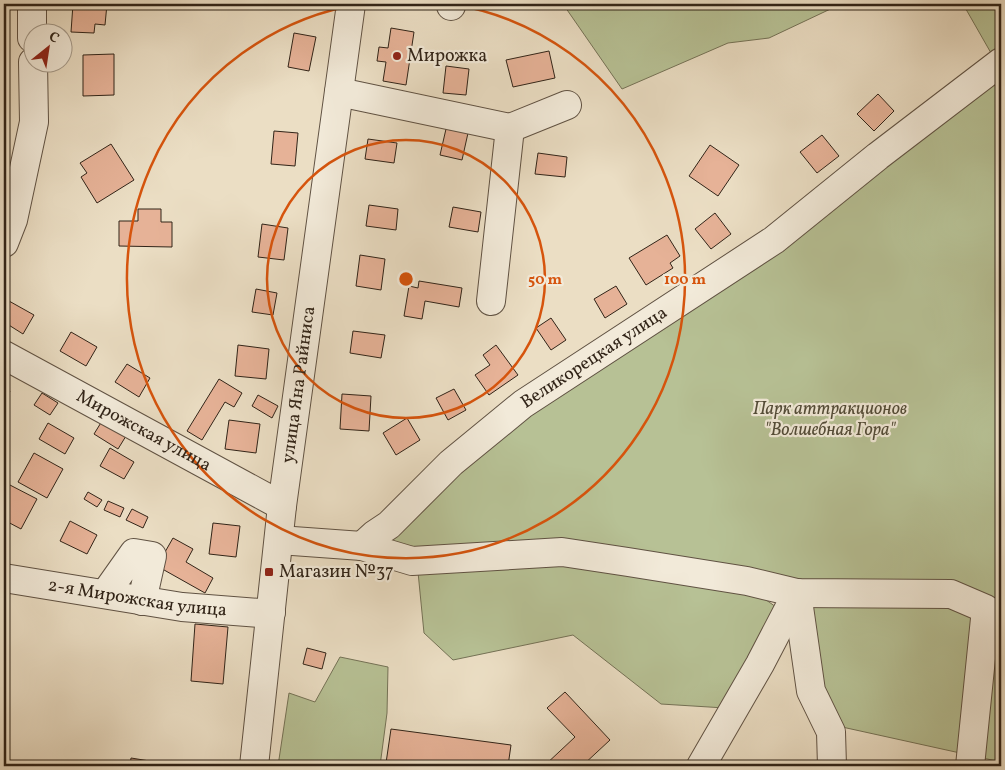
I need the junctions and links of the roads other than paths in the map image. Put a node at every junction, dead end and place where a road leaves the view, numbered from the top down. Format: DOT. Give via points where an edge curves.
graph roads {
  1 [pos="32,4"];
  2 [pos="351,4"];
  3 [pos="32,22"];
  4 [pos="1001,62"];
  5 [pos="33,72"];
  6 [pos="339,92"];
  7 [pos="567,105"];
  8 [pos="510,128"];
  9 [pos="4,243"];
  10 [pos="491,301"];
  11 [pos="4,355"];
  12 [pos="282,506"];
  13 [pos="278,540"];
  14 [pos="362,546"];
  15 [pos="4,578"];
  16 [pos="797,593"];
  17 [pos="105,594"];
  18 [pos="142,601"];
  19 [pos="272,612"];
  20 [pos="254,766"];
  21 [pos="701,766"];
  22 [pos="832,766"];
  23 [pos="970,766"];
  1 -- 3 [label="street"];
  2 -- 6 [label="street, улица Яна Райниса"];
  4 -- 14 [label="street, Великорецкая улица" via="774,240 524,404 451,463 389,525"];
  5 -- 9 [label="street" via="34,122 13,220"];
  6 -- 8 [label="street"];
  6 -- 12 [label="street, улица Яна Райниса"];
  7 -- 8 [label="street"];
  8 -- 10 [label="street"];
  11 -- 12 [label="street, Мирожская улица"];
  12 -- 13 [label="street, улица Яна Райниса"];
  13 -- 14 [label="street"];
  13 -- 19 [label="street, улица Яна Райниса"];
  14 -- 16 [label="street" via="412,561 562,552 746,581"];
  15 -- 17 [label="street, 2-я Мирожская улица"];
  16 -- 21 [label="street"];
  16 -- 22 [label="street" via="811,691 832,732"];
  16 -- 23 [label="street" via="951,594 986,609"];
  17 -- 18 [label="street, 2-я Мирожская улица"];
  17 -- 18 [label="street" via="134,553 152,556"];
  18 -- 19 [label="street, 2-я Мирожская улица" via="182,607"];
  19 -- 20 [label="street, улица Яна Райниса"];
}
